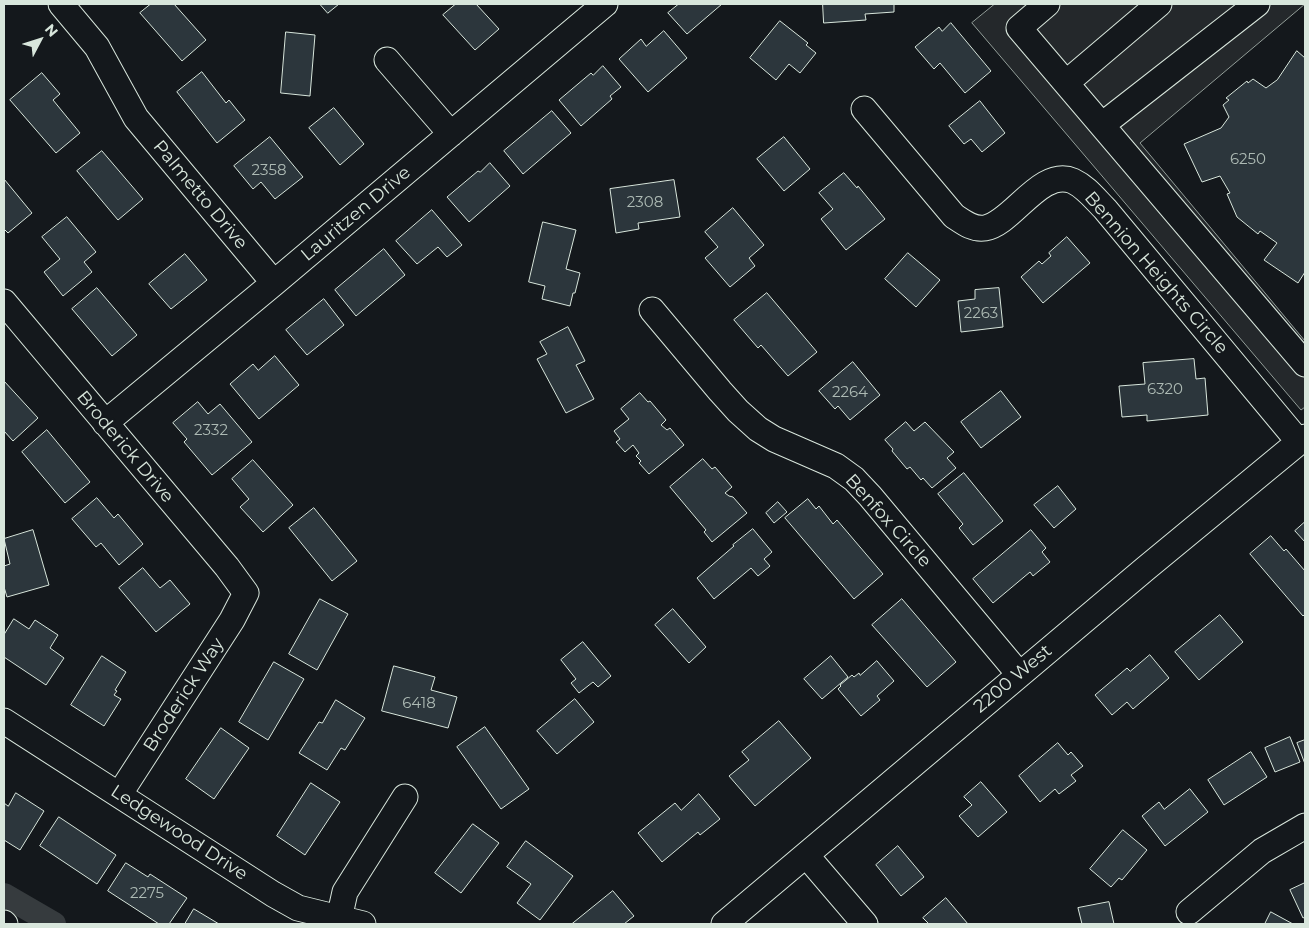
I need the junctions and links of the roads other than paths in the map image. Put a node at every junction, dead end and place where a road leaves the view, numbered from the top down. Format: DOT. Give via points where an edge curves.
graph roads {
  1 [pos="605,4"];
  2 [pos="1047,4"];
  3 [pos="1159,4"];
  4 [pos="1257,4"];
  5 [pos="72,8"];
  6 [pos="386,60"];
  7 [pos="1066,82"];
  8 [pos="864,109"];
  9 [pos="1102,126"];
  10 [pos="451,134"];
  11 [pos="274,283"];
  12 [pos="4,302"];
  13 [pos="652,310"];
  14 [pos="1305,364"];
  15 [pos="105,423"];
  16 [pos="1302,439"];
  17 [pos="246,593"];
  18 [pos="1019,674"];
  19 [pos="4,721"];
  20 [pos="119,795"];
  21 [pos="404,797"];
  22 [pos="1305,826"];
  23 [pos="806,855"];
  24 [pos="1189,912"];
  25 [pos="351,921"];
  26 [pos="724,924"];
  27 [pos="865,924"];
  1 -- 10 [label="street, Lauritzen Drive"];
  2 -- 7 [label="street" via="1019,28"];
  3 -- 7 [label="street"];
  4 -- 9 [label="street"];
  5 -- 11 [label="street, Palmetto Drive" via="136,118"];
  6 -- 10 [label="street"];
  7 -- 9 [label="street"];
  8 -- 16 [label="street, Bennion Heights Circle" via="954,216 969,226 985,228 999,221 1054,180 1071,180 1086,189"];
  9 -- 14 [label="street"];
  10 -- 11 [label="street, Lauritzen Drive"];
  11 -- 15 [label="street, Lauritzen Drive"];
  12 -- 15 [label="street, Broderick Drive"];
  13 -- 18 [label="street, Benfox Circle" via="720,391 758,428 774,439 836,466 854,479"];
  15 -- 17 [label="street, Broderick Drive"];
  16 -- 18 [label="street, 2200 West"];
  17 -- 20 [label="street, Broderick Way" via="232,620"];
  18 -- 23 [label="street, 2200 West"];
  19 -- 20 [label="street, Ledgewood Drive"];
  20 -- 25 [label="street, Ledgewood Drive" via="298,908"];
  21 -- 25 [label="street" via="345,892"];
  22 -- 24 [label="street" via="1262,851"];
  23 -- 26 [label="street, 2200 West"];
  23 -- 27 [label="street"];
}
